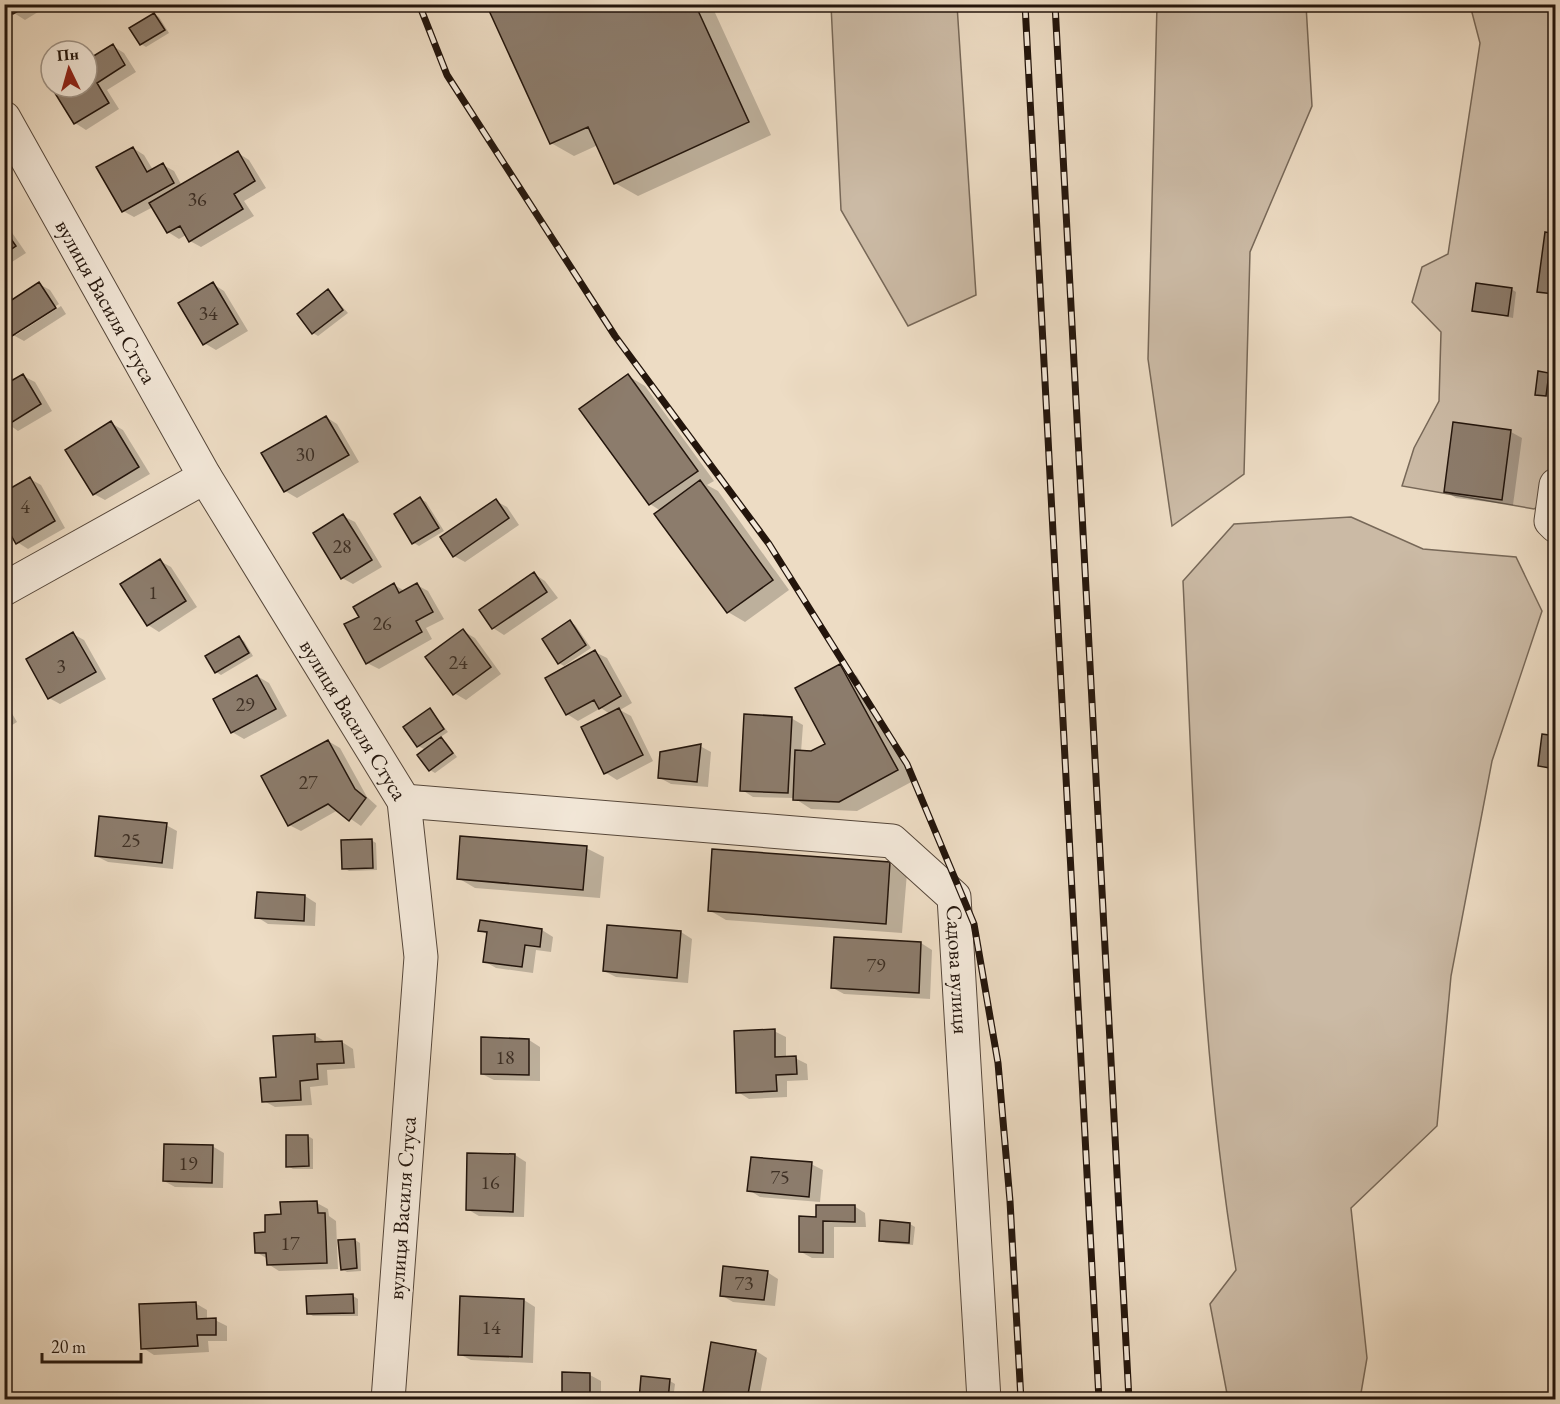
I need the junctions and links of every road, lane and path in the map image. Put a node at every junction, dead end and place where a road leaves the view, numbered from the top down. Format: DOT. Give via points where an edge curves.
graph roads {
  1 [pos="4,118"];
  2 [pos="205,477"];
  3 [pos="1556,485"];
  4 [pos="1556,526"];
  5 [pos="4,589"];
  6 [pos="404,801"];
  7 [pos="388,1400"];
  8 [pos="984,1400"];
  1 -- 2 [label="street, вулиця Василя Стуса"];
  2 -- 5 [label="street"];
  2 -- 6 [label="street, вулиця Василя Стуса"];
  3 -- 4 [label="street" via="1551,521"];
  6 -- 7 [label="street, вулиця Василя Стуса" via="421,957"];
  6 -- 8 [label="street, Садова вулиця" via="892,842 954,897"];
}
